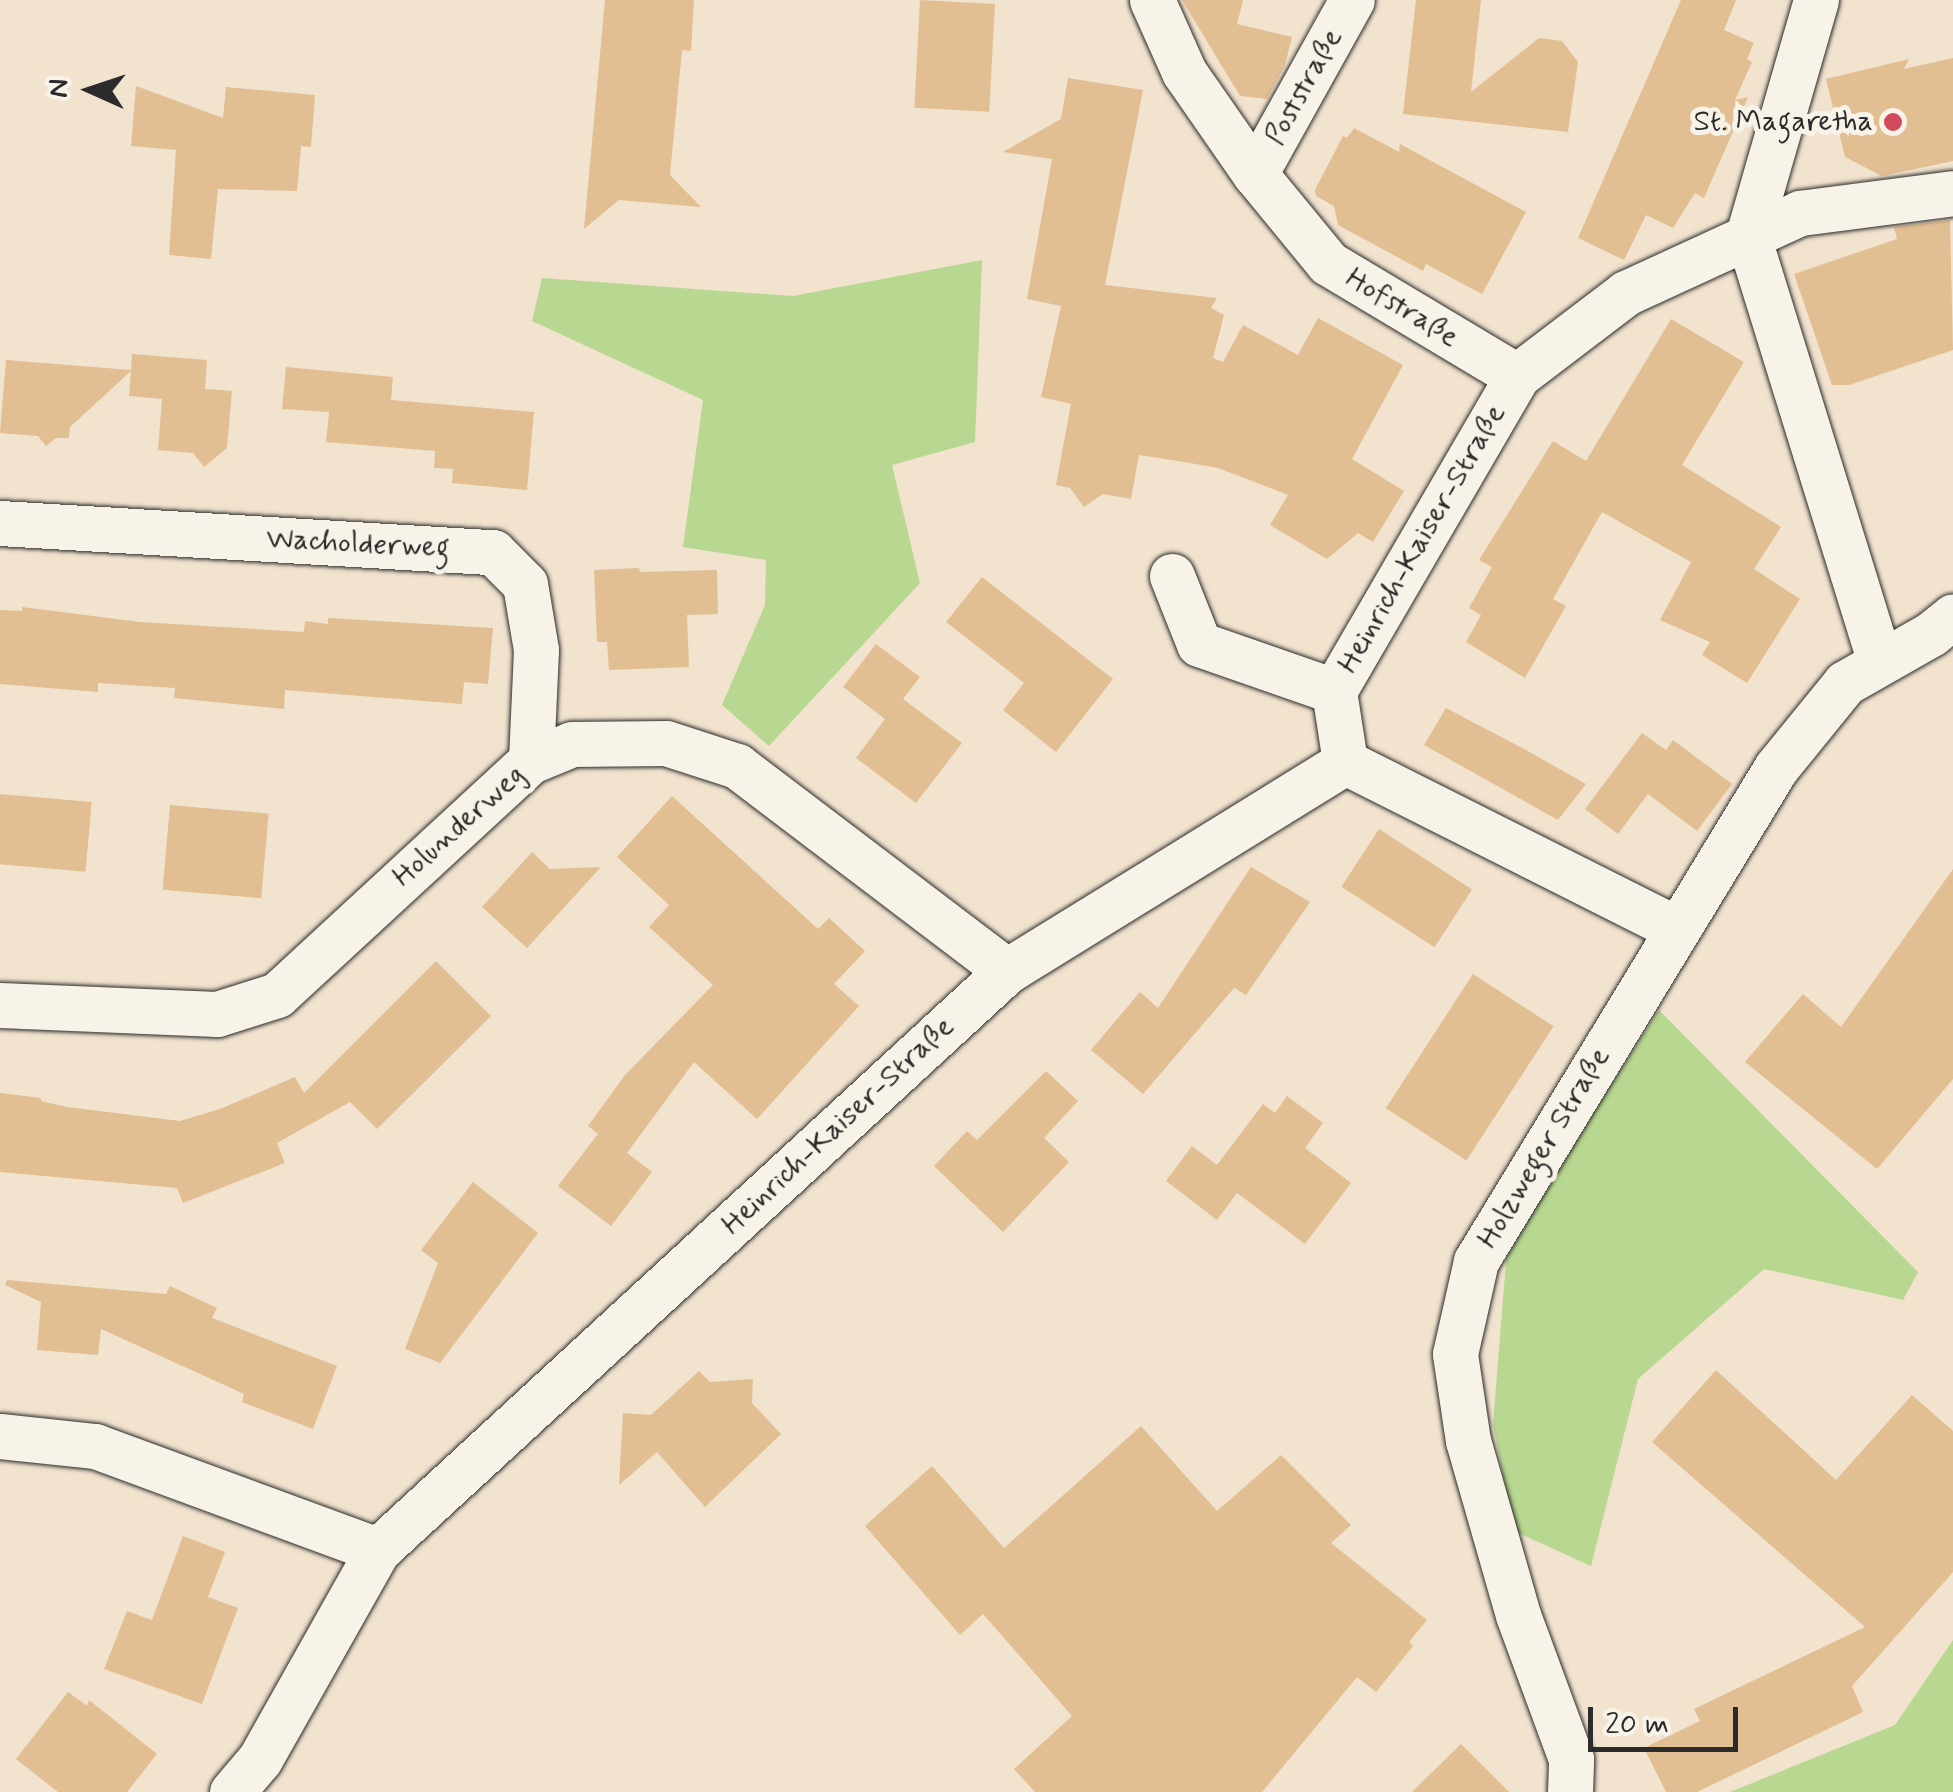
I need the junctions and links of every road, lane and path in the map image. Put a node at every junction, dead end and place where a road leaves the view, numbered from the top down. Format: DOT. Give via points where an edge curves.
graph roads {
  1 [pos="1152,0"];
  2 [pos="1352,0"];
  3 [pos="1816,0"];
  4 [pos="1255,174"];
  5 [pos="1953,193"];
  6 [pos="1748,236"];
  7 [pos="1518,376"];
  8 [pos="0,523"];
  9 [pos="1172,576"];
  10 [pos="1953,616"];
  11 [pos="1880,662"];
  12 [pos="1334,691"];
  13 [pos="530,761"];
  14 [pos="1345,762"];
  15 [pos="1677,929"];
  16 [pos="1007,971"];
  17 [pos="0,1005"];
  18 [pos="0,1436"];
  19 [pos="378,1550"];
  20 [pos="232,1792"];
  21 [pos="1570,1792"];
  1 -- 4 [label="street, Hofstraße" via="1184,72"];
  2 -- 4 [label="street, Poststraße"];
  3 -- 6 [label="street"];
  4 -- 7 [label="street, Hofstraße" via="1328,263"];
  5 -- 6 [label="street" via="1800,213"];
  6 -- 7 [label="street" via="1626,294"];
  6 -- 11 [label="street"];
  7 -- 12 [label="street, Heinrich-Kaiser-Straße"];
  8 -- 13 [label="street, Wacholderweg" via="493,552 525,584 536,650"];
  9 -- 12 [label="street" via="1199,644"];
  10 -- 11 [label="street, Holzweger Straße"];
  11 -- 15 [label="street, Holzweger Straße" via="1846,683 1776,768"];
  12 -- 14 [label="street, Heinrich-Kaiser-Straße"];
  13 -- 16 [label="street, Holunderweg" via="572,744 666,744 737,766"];
  13 -- 17 [label="street, Holunderweg" via="277,995 217,1014"];
  14 -- 15 [label="street"];
  14 -- 16 [label="street, Heinrich-Kaiser-Straße"];
  15 -- 21 [label="street, Holzweger Straße" via="1476,1261 1454,1354 1468,1441 1518,1614 1570,1759"];
  16 -- 19 [label="street, Heinrich-Kaiser-Straße"];
  18 -- 19 [label="street" via="94,1446"];
  19 -- 20 [label="street, Heinrich-Kaiser-Straße" via="260,1759"];
}
